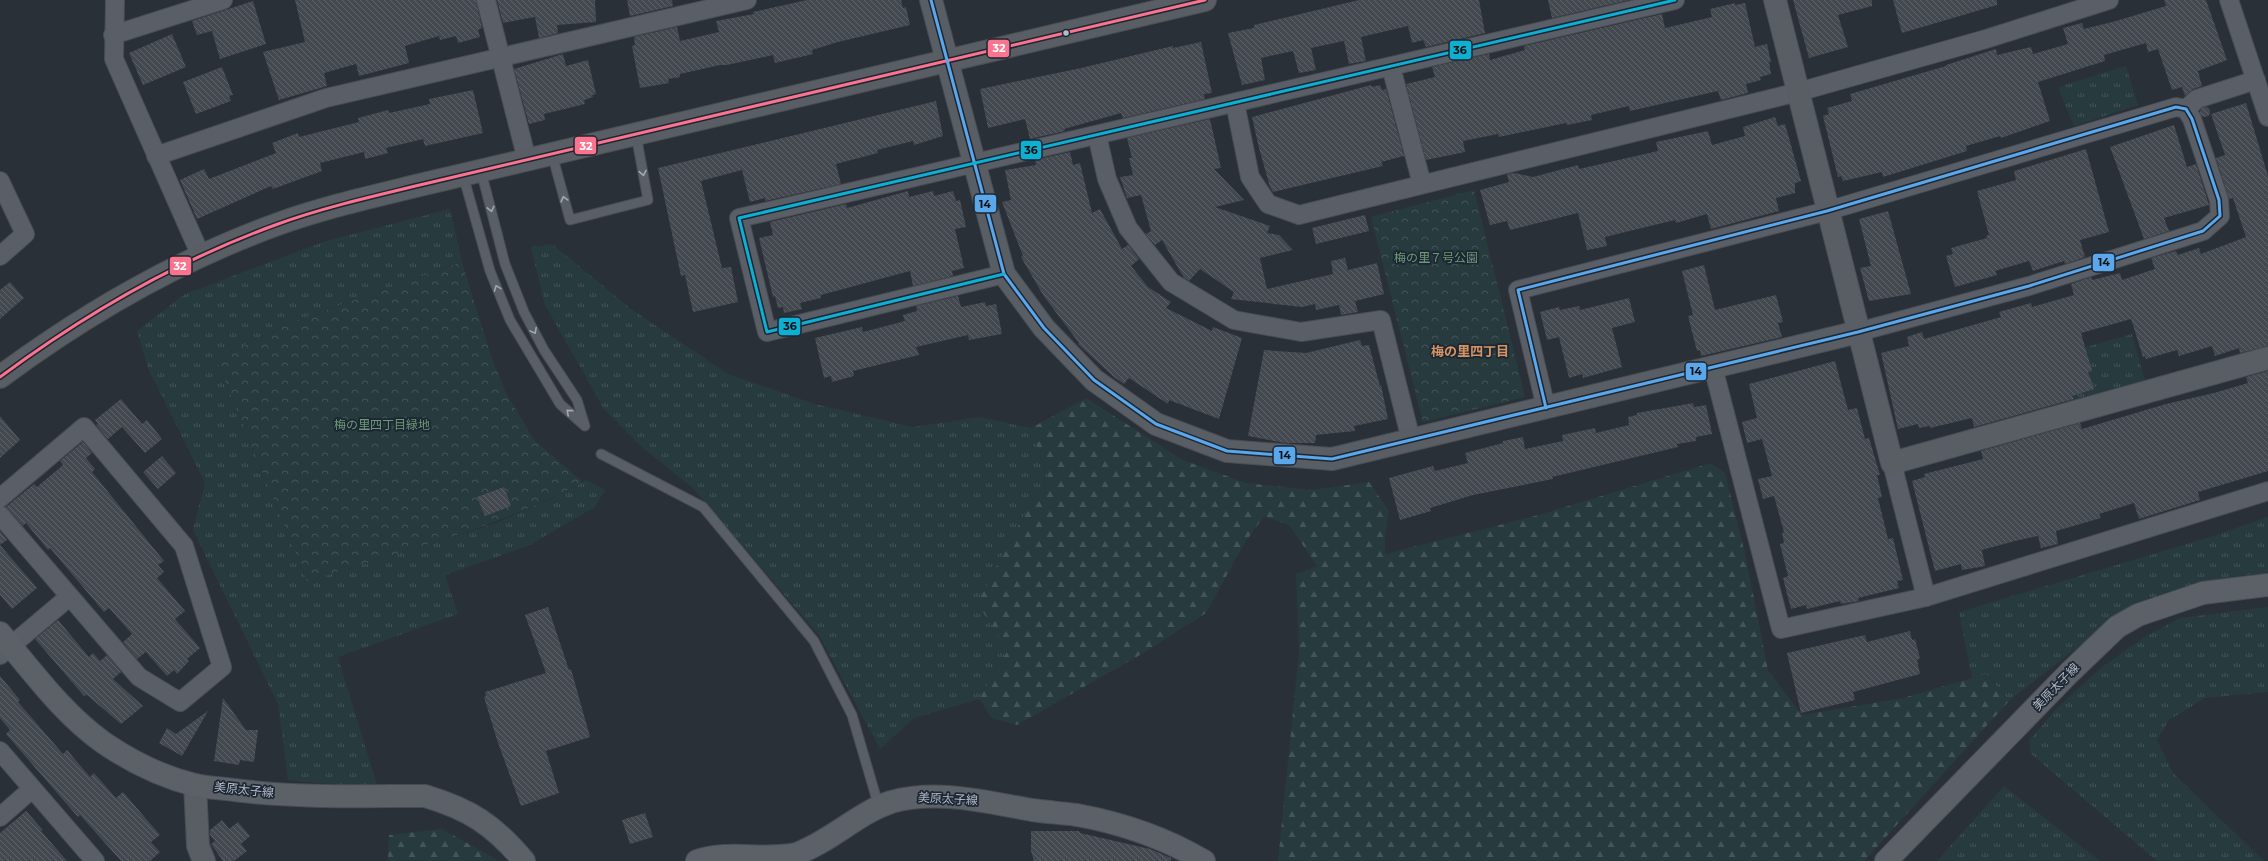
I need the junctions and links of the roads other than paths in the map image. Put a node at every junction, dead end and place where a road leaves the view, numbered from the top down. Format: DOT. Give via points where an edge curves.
graph roads {
  1 [pos="115,0"];
  2 [pos="223,0"];
  3 [pos="486,0"];
  4 [pos="747,0"];
  5 [pos="931,0"];
  6 [pos="1206,0"];
  7 [pos="1675,0"];
  8 [pos="1775,0"];
  9 [pos="2109,0"];
  10 [pos="2229,0"];
  11 [pos="113,35"];
  12 [pos="500,59"];
  13 [pos="948,62"];
  14 [pos="1391,66"];
  15 [pos="2256,80"];
  16 [pos="1798,92"];
  17 [pos="1235,103"];
  18 [pos="2186,110"];
  19 [pos="2268,117"];
  20 [pos="636,135"];
  21 [pos="1097,136"];
  22 [pos="552,154"];
  23 [pos="156,156"];
  24 [pos="527,160"];
  25 [pos="975,164"];
  26 [pos="472,173"];
  27 [pos="0,181"];
  28 [pos="1422,184"];
  29 [pos="1827,211"];
  30 [pos="0,256"];
  31 [pos="201,256"];
  32 [pos="1004,274"];
  33 [pos="1858,332"];
  34 [pos="2268,358"];
  35 [pos="1713,368"];
  36 [pos="0,377"];
  37 [pos="1546,408"];
  38 [pos="1410,440"];
  39 [pos="601,454"];
  40 [pos="1892,463"];
  41 [pos="2268,491"];
  42 [pos="0,498"];
  43 [pos="0,515"];
  44 [pos="2268,585"];
  45 [pos="69,597"];
  46 [pos="1926,597"];
  47 [pos="4,645"];
  48 [pos="0,752"];
  49 [pos="195,785"];
  50 [pos="32,789"];
  51 [pos="879,807"];
  52 [pos="0,816"];
  53 [pos="95,861"];
  54 [pos="204,861"];
  55 [pos="524,861"];
  56 [pos="697,861"];
  57 [pos="1204,861"];
  58 [pos="1886,861"];
  1 -- 11 [label="street"];
  2 -- 11 [label="street"];
  3 -- 12 [label="street"];
  4 -- 12 [label="street"];
  5 -- 13 [label="street"];
  6 -- 13 [label="street"];
  7 -- 14 [label="street"];
  8 -- 16 [label="street"];
  9 -- 16 [label="street" via="1986,39"];
  10 -- 15 [label="street"];
  11 -- 23 [label="street" via="114,59"];
  12 -- 23 [label="street" via="326,98"];
  12 -- 24 [label="street"];
  13 -- 20 [label="street"];
  13 -- 25 [label="street"];
  14 -- 17 [label="street"];
  14 -- 28 [label="street"];
  15 -- 18 [label="street" via="2197,99"];
  15 -- 19 [label="street"];
  16 -- 28 [label="street"];
  16 -- 29 [label="street"];
  17 -- 21 [label="street"];
  17 -- 28 [label="street" via="1250,177 1268,204 1299,215"];
  18 -- 29 [label="street" via="2176,107"];
  18 -- 33 [label="street" via="2192,118 2219,200 2220,216 2203,231 2029,286"];
  20 -- 22 [label="street"];
  20 -- 22 [label="lane, one-way" via="648,200 570,220"];
  21 -- 25 [label="street"];
  21 -- 38 [label="street" via="1107,179 1128,228 1170,282 1234,320 1301,332 1381,320"];
  22 -- 24 [label="street"];
  23 -- 31 [label="street"];
  24 -- 26 [label="street"];
  25 -- 32 [label="street"];
  25 -- 32 [label="street" via="739,218 767,332"];
  26 -- 26 [label="lane, one-way" via="524,312 544,350 577,400 585,426 560,404 510,320 490,271"];
  26 -- 31 [label="street" via="341,204 284,222"];
  27 -- 30 [label="street" via="26,234"];
  29 -- 33 [label="street"];
  29 -- 37 [label="street" via="1518,290"];
  31 -- 36 [label="street" via="88,316"];
  32 -- 38 [label="street" via="1044,328 1094,380 1156,424 1227,451 1332,459"];
  33 -- 35 [label="street"];
  33 -- 40 [label="street"];
  34 -- 40 [label="street"];
  35 -- 37 [label="street"];
  35 -- 46 [label="street" via="1781,629"];
  37 -- 38 [label="street"];
  39 -- 51 [label="lane" via="703,507 814,641 852,716"];
  40 -- 46 [label="street"];
  41 -- 46 [label="street"];
  42 -- 45 [label="street" via="84,427 184,546 222,667 180,702 139,677"];
  43 -- 45 [label="street"];
  44 -- 58 [label="main road, 美原太子線" via="2203,593 2138,615 2118,627"];
  45 -- 47 [label="street"];
  47 -- 49 [label="main road, 美原太子線" via="67,711 104,742 134,762"];
  48 -- 50 [label="street"];
  49 -- 54 [label="street" via="198,846"];
  49 -- 55 [label="main road, 美原太子線" via="258,793 424,796 450,804 492,827"];
  50 -- 52 [label="street"];
  50 -- 53 [label="street"];
  51 -- 56 [label="main road, 美原太子線" via="823,841 795,854 775,857 726,856"];
  51 -- 57 [label="main road, 美原太子線" via="910,798 954,797 1076,815 1116,824 1186,851"];
}
